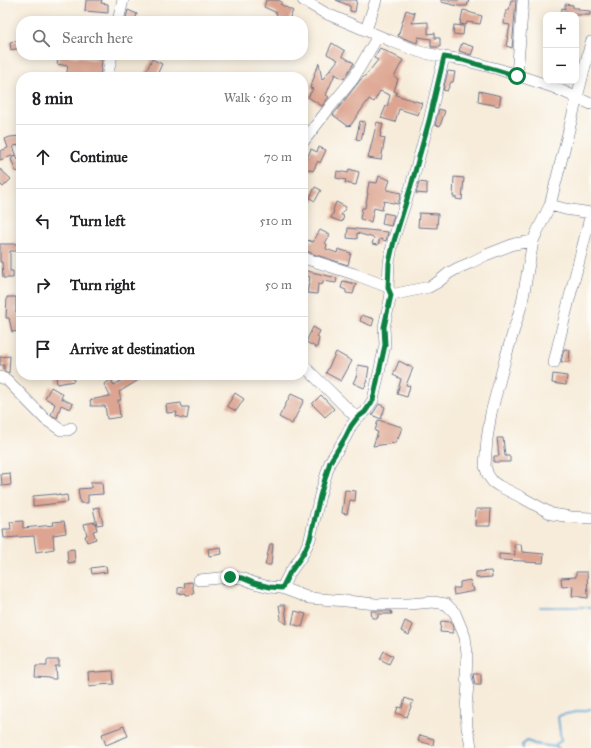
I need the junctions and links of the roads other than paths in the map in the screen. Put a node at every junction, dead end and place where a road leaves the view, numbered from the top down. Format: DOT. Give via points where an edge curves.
graph roads {
  1 [pos="123,0"];
  2 [pos="376,0"];
  3 [pos="523,0"];
  4 [pos="310,2"];
  5 [pos="119,16"];
  6 [pos="366,30"];
  7 [pos="378,36"];
  8 [pos="591,42"];
  9 [pos="444,57"];
  10 [pos="111,60"];
  11 [pos="108,72"];
  12 [pos="517,76"];
  13 [pos="578,97"];
  14 [pos="591,104"];
  15 [pos="308,136"];
  16 [pos="550,205"];
  17 [pos="591,213"];
  18 [pos="533,242"];
  19 [pos="308,260"];
  20 [pos="390,291"];
  21 [pos="554,363"];
  22 [pos="308,370"];
  23 [pos="0,377"];
  24 [pos="357,418"];
  25 [pos="71,428"];
  26 [pos="591,518"];
  27 [pos="199,580"];
  28 [pos="282,588"];
  29 [pos="471,748"];
  1 -- 5 [label="street"];
  2 -- 6 [label="street"];
  3 -- 12 [label="street"];
  4 -- 6 [label="street" via="325,13"];
  6 -- 7 [label="street"];
  7 -- 9 [label="street" via="420,52"];
  7 -- 15 [label="street" via="353,79"];
  8 -- 13 [label="street"];
  9 -- 12 [label="street"];
  9 -- 20 [label="street" via="429,121 394,241 389,263"];
  10 -- 11 [label="street"];
  12 -- 13 [label="street"];
  13 -- 14 [label="street"];
  13 -- 16 [label="street"];
  16 -- 17 [label="street"];
  16 -- 18 [label="street"];
  17 -- 21 [label="street"];
  18 -- 20 [label="street" via="514,244 486,255 449,273 429,287"];
  18 -- 26 [label="street" via="522,303 491,413 486,439 485,466 493,482 552,514"];
  19 -- 20 [label="street" via="354,274"];
  20 -- 24 [label="street" via="384,327 385,345 373,400"];
  22 -- 24 [label="street"];
  23 -- 25 [label="street" via="7,380 45,419 61,430"];
  24 -- 28 [label="street" via="330,462 310,539"];
  27 -- 28 [label="street" via="242,578"];
  28 -- 29 [label="street" via="309,598 346,602 446,604 455,613 465,637 467,728"];
}
